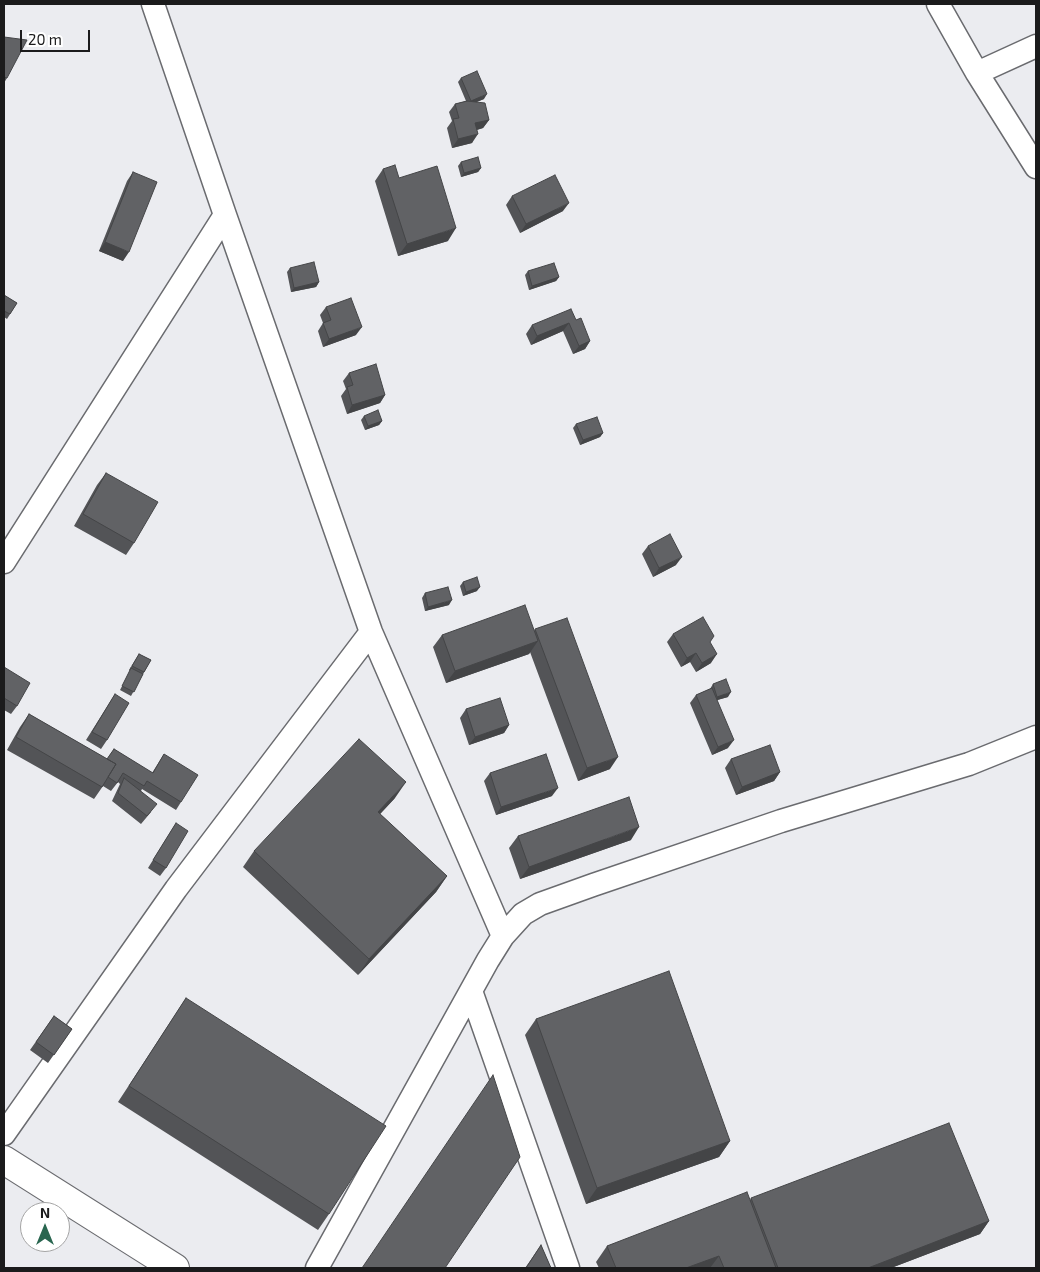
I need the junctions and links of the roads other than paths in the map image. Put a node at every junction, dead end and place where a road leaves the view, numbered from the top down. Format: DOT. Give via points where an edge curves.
graph roads {
  1 [pos="153,4"];
  2 [pos="938,4"];
  3 [pos="1036,46"];
  4 [pos="977,73"];
  5 [pos="1036,167"];
  6 [pos="225,215"];
  7 [pos="4,562"];
  8 [pos="372,632"];
  9 [pos="1036,737"];
  10 [pos="502,936"];
  11 [pos="471,991"];
  12 [pos="4,1134"];
  13 [pos="4,1160"];
  14 [pos="175,1268"];
  15 [pos="317,1268"];
  16 [pos="568,1268"];
  1 -- 6 [label="street"];
  2 -- 4 [label="street"];
  3 -- 4 [label="street"];
  4 -- 5 [label="street"];
  6 -- 7 [label="street"];
  6 -- 8 [label="street"];
  8 -- 10 [label="street"];
  8 -- 12 [label="street" via="176,889"];
  9 -- 10 [label="street" via="969,764 781,820 540,904 522,914"];
  10 -- 11 [label="street"];
  11 -- 15 [label="street"];
  11 -- 16 [label="street"];
  13 -- 14 [label="main road"];
}
